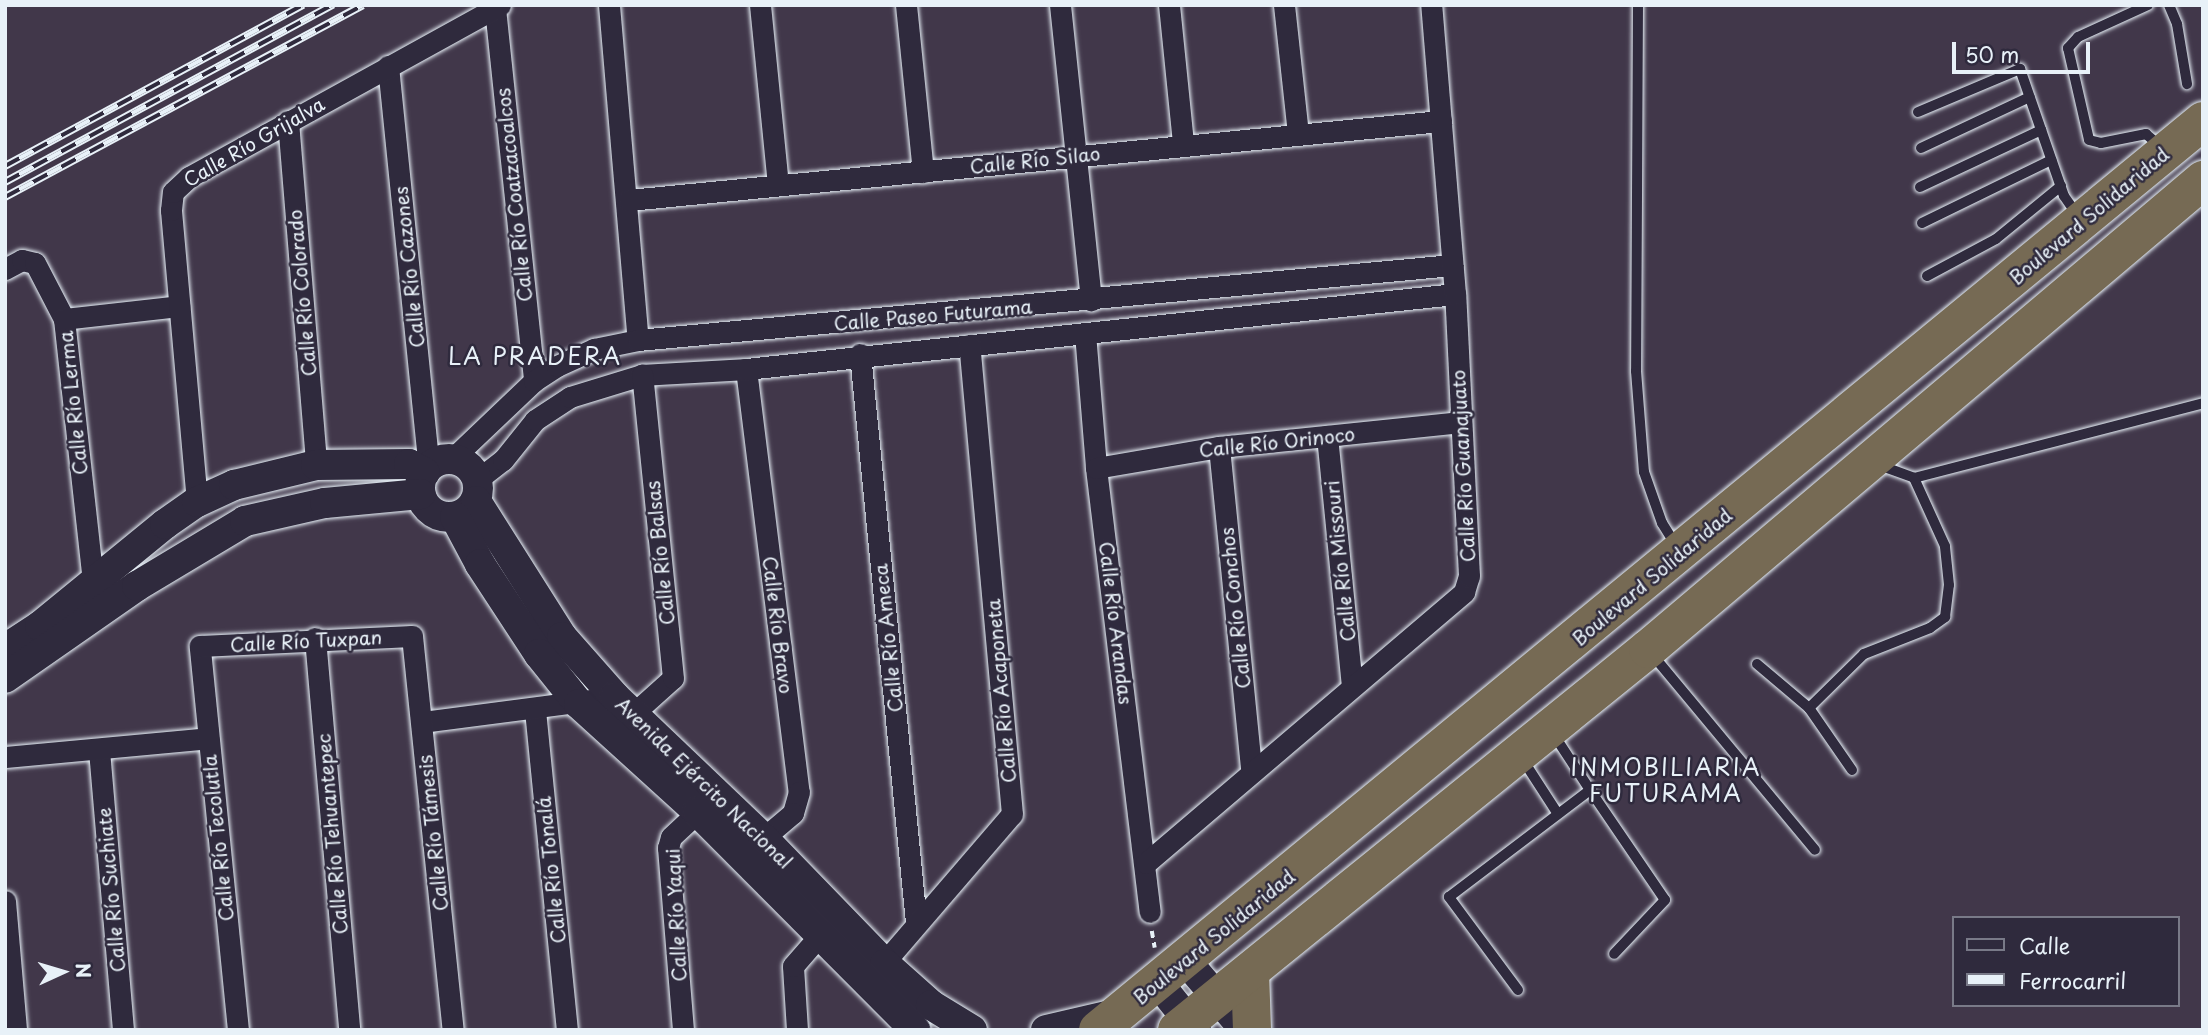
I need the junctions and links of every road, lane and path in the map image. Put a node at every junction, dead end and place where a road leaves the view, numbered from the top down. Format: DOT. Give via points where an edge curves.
graph roads {
  1 [pos="609,5"];
  2 [pos="760,5"];
  3 [pos="906,5"];
  4 [pos="1060,5"];
  5 [pos="1169,5"];
  6 [pos="1284,5"];
  7 [pos="1431,5"];
  8 [pos="1638,5"];
  9 [pos="2148,5"];
  10 [pos="2169,5"];
  11 [pos="497,7"];
  12 [pos="388,66"];
  13 [pos="2187,85"];
  14 [pos="2029,97"];
  15 [pos="1919,112"];
  16 [pos="288,121"];
  17 [pos="1441,121"];
  18 [pos="2203,121"];
  19 [pos="2041,130"];
  20 [pos="1298,134"];
  21 [pos="1183,144"];
  22 [pos="1921,148"];
  23 [pos="2165,152"];
  24 [pos="1077,156"];
  25 [pos="2052,160"];
  26 [pos="923,172"];
  27 [pos="2203,180"];
  28 [pos="779,185"];
  29 [pos="2061,186"];
  30 [pos="1920,187"];
  31 [pos="629,200"];
  32 [pos="2082,222"];
  33 [pos="1922,223"];
  34 [pos="1453,265"];
  35 [pos="5,269"];
  36 [pos="1927,276"];
  37 [pos="1455,293"];
  38 [pos="1118,297"];
  39 [pos="1091,300"];
  40 [pos="179,306"];
  41 [pos="1028,306"];
  42 [pos="64,319"];
  43 [pos="807,327"];
  44 [pos="1121,329"];
  45 [pos="1085,333"];
  46 [pos="1031,337"];
  47 [pos="639,340"];
  48 [pos="969,345"];
  49 [pos="860,354"];
  50 [pos="808,359"];
  51 [pos="746,369"];
  52 [pos="642,375"];
  53 [pos="534,381"];
  54 [pos="2203,403"];
  55 [pos="1459,422"];
  56 [pos="1327,436"];
  57 [pos="1219,447"];
  58 [pos="1869,462"];
  59 [pos="316,465"];
  60 [pos="1096,468"];
  61 [pos="432,473"];
  62 [pos="1914,478"];
  63 [pos="469,499"];
  64 [pos="197,502"];
  65 [pos="1681,553"];
  66 [pos="93,582"];
  67 [pos="412,636"];
  68 [pos="315,638"];
  69 [pos="200,646"];
  70 [pos="5,649"];
  71 [pos="1648,649"];
  72 [pos="1757,664"];
  73 [pos="5,678"];
  74 [pos="1352,685"];
  75 [pos="1509,693"];
  76 [pos="579,704"];
  77 [pos="624,705"];
  78 [pos="1809,708"];
  79 [pos="535,710"];
  80 [pos="422,722"];
  81 [pos="1549,726"];
  82 [pos="208,738"];
  83 [pos="99,750"];
  84 [pos="1517,752"];
  85 [pos="5,757"];
  86 [pos="1251,769"];
  87 [pos="1852,770"];
  88 [pos="1590,790"];
  89 [pos="698,812"];
  90 [pos="1558,814"];
  91 [pos="752,847"];
  92 [pos="1815,850"];
  93 [pos="1146,863"];
  94 [pos="1381,863"];
  95 [pos="5,901"];
  96 [pos="1150,912"];
  97 [pos="916,922"];
  98 [pos="818,937"];
  99 [pos="1615,954"];
  100 [pos="1250,972"];
  101 [pos="1172,973"];
  102 [pos="875,974"];
  103 [pos="1518,990"];
  104 [pos="1195,1020"];
  105 [pos="1109,1021"];
  106 [pos="16,1030"];
  107 [pos="123,1030"];
  108 [pos="238,1030"];
  109 [pos="349,1030"];
  110 [pos="453,1030"];
  111 [pos="567,1030"];
  112 [pos="683,1030"];
  113 [pos="797,1030"];
  114 [pos="915,1030"];
  115 [pos="972,1030"];
  116 [pos="1046,1030"];
  117 [pos="1245,1030"];
  118 [pos="1252,1030"];
  1 -- 31 [label="street"];
  2 -- 28 [label="street"];
  3 -- 26 [label="street"];
  4 -- 24 [label="street"];
  5 -- 21 [label="street"];
  6 -- 20 [label="street"];
  7 -- 17 [label="street, Calle Río Guanajuato"];
  8 -- 65 [label="lane" via="1636,371 1644,472 1662,523"];
  9 -- 23 [label="lane" via="2078,37 2068,48 2088,140 2101,143 2146,134"];
  10 -- 13 [label="lane" via="2177,24"];
  11 -- 12 [label="street, Calle Río Grijalva"];
  11 -- 53 [label="street, Calle Río Coatzacoalcos"];
  12 -- 16 [label="street, Calle Río Grijalva"];
  12 -- 61 [label="street, Calle Río Cazones"];
  14 -- 15 [label="lane" via="2020,69"];
  14 -- 19 [label="lane"];
  14 -- 22 [label="lane"];
  16 -- 40 [label="street, Calle Río Grijalva" via="188,177 173,192 170,211"];
  16 -- 59 [label="street, Calle Río Colorado"];
  17 -- 20 [label="street, Calle Río Silao"];
  17 -- 34 [label="street, Calle Río Guanajuato"];
  18 -- 23 [label="highway, Boulevard Solidaridad"];
  19 -- 25 [label="lane"];
  19 -- 30 [label="lane"];
  20 -- 21 [label="street, Calle Río Silao"];
  21 -- 24 [label="street, Calle Río Silao"];
  23 -- 32 [label="highway, Boulevard Solidaridad"];
  24 -- 26 [label="street, Calle Río Silao"];
  24 -- 39 [label="street"];
  25 -- 29 [label="lane"];
  25 -- 33 [label="lane"];
  26 -- 28 [label="street, Calle Río Silao"];
  27 -- 58 [label="highway"];
  28 -- 31 [label="street, Calle Río Silao"];
  29 -- 32 [label="lane"];
  29 -- 36 [label="lane" via="1996,239"];
  31 -- 47 [label="street"];
  32 -- 65 [label="highway, Boulevard Solidaridad"];
  34 -- 37 [label="street, Calle Río Guanajuato"];
  34 -- 38 [label="street, Calle Paseo Futurama"];
  35 -- 42 [label="street, Calle Río Lerma" via="22,261 35,263"];
  37 -- 44 [label="street, Calle Paseo Futurama"];
  37 -- 55 [label="street, Calle Río Guanajuato"];
  38 -- 39 [label="street, Calle Paseo Futurama"];
  38 -- 44 [label="street"];
  39 -- 41 [label="street, Calle Paseo Futurama"];
  40 -- 42 [label="street"];
  40 -- 64 [label="street, Calle Río Grijalva"];
  41 -- 43 [label="street, Calle Paseo Futurama"];
  41 -- 46 [label="street"];
  42 -- 66 [label="street, Calle Río Lerma"];
  43 -- 47 [label="street, Calle Paseo Futurama"];
  43 -- 50 [label="street"];
  44 -- 45 [label="street, Calle Paseo Futurama"];
  45 -- 46 [label="street, Calle Paseo Futurama"];
  45 -- 60 [label="street, Calle Río Arandas"];
  46 -- 48 [label="street, Calle Paseo Futurama"];
  47 -- 53 [label="street, Calle Paseo Futurama" via="594,349"];
  48 -- 49 [label="street, Calle Paseo Futurama"];
  48 -- 97 [label="street, Calle Río Acaponeta" via="1012,814"];
  49 -- 50 [label="street, Calle Paseo Futurama"];
  49 -- 97 [label="street, Calle Río Ameca"];
  50 -- 51 [label="street, Calle Paseo Futurama"];
  51 -- 52 [label="street, Calle Paseo Futurama"];
  51 -- 91 [label="street, Calle Río Bravo" via="799,792 793,813"];
  52 -- 63 [label="street, Calle Paseo Futurama" via="595,386 535,419"];
  52 -- 77 [label="street, Calle Río Balsas" via="673,678"];
  53 -- 61 [label="street, Calle Paseo Futurama"];
  54 -- 62 [label="lane"];
  55 -- 56 [label="street, Calle Río Orinoco"];
  55 -- 74 [label="street, Calle Río Guanajuato" via="1469,576 1464,592"];
  56 -- 57 [label="street, Calle Río Orinoco"];
  56 -- 74 [label="street, Calle Río Missouri"];
  57 -- 60 [label="street, Calle Río Orinoco"];
  57 -- 86 [label="street, Calle Río Conchos"];
  58 -- 62 [label="lane"];
  58 -- 71 [label="highway"];
  59 -- 61 [label="main road" via="409,464"];
  59 -- 64 [label="main road" via="234,485"];
  60 -- 93 [label="street, Calle Río Arandas"];
  61 -- 63 [label="main road" via="463,463"];
  61 -- 63 [label="main road" via="437,515"];
  61 -- 73 [label="main road" via="245,521 148,579"];
  62 -- 78 [label="lane" via="1945,546 1949,585 1945,617 1930,628 1864,654"];
  63 -- 76 [label="main road, Avenida Ejército Nacional" via="480,565 539,654"];
  63 -- 77 [label="main road, Avenida Ejército Nacional" via="562,637"];
  64 -- 66 [label="main road"];
  65 -- 75 [label="highway, Boulevard Solidaridad"];
  66 -- 70 [label="main road"];
  67 -- 68 [label="street, Calle Río Tuxpan"];
  67 -- 80 [label="street, Calle Río Támesis"];
  68 -- 69 [label="street, Calle Río Tuxpan"];
  68 -- 109 [label="street, Calle Río Tehuantepec"];
  69 -- 82 [label="street, Calle Río Tecolutla"];
  71 -- 81 [label="highway"];
  71 -- 92 [label="lane"];
  72 -- 78 [label="lane"];
  74 -- 86 [label="street, Calle Río Guanajuato"];
  75 -- 94 [label="highway" via="1525,709 1519,729 1412,822"];
  75 -- 101 [label="highway, Boulevard Solidaridad"];
  76 -- 77 [label="street"];
  76 -- 79 [label="street"];
  76 -- 89 [label="main road, Avenida Ejército Nacional"];
  77 -- 91 [label="main road, Avenida Ejército Nacional"];
  78 -- 87 [label="lane"];
  79 -- 80 [label="street"];
  79 -- 111 [label="street, Calle Río Tonalá"];
  80 -- 110 [label="street, Calle Río Támesis"];
  81 -- 84 [label="highway"];
  81 -- 88 [label="lane"];
  82 -- 83 [label="street"];
  82 -- 108 [label="street, Calle Río Tecolutla"];
  83 -- 85 [label="street"];
  83 -- 107 [label="street, Calle Río Suchiate"];
  84 -- 90 [label="lane"];
  84 -- 94 [label="highway"];
  86 -- 93 [label="street, Calle Río Guanajuato"];
  88 -- 90 [label="lane"];
  88 -- 99 [label="lane" via="1665,900"];
  89 -- 91 [label="main road, Avenida Ejército Nacional"];
  89 -- 112 [label="street, Calle Río Yaqui" via="671,837 668,848"];
  90 -- 103 [label="lane" via="1449,897"];
  91 -- 98 [label="main road, Avenida Ejército Nacional"];
  91 -- 102 [label="main road, Avenida Ejército Nacional"];
  93 -- 96 [label="street, Calle Río Arandas"];
  94 -- 100 [label="highway"];
  95 -- 106 [label="street"];
  97 -- 102 [label="street, Calle Río Acaponeta"];
  98 -- 102 [label="main road, Avenida Ejército Nacional"];
  98 -- 113 [label="street" via="793,966"];
  100 -- 104 [label="highway"];
  100 -- 118 [label="highway"];
  101 -- 104 [label="main road"];
  101 -- 105 [label="highway, Boulevard Solidaridad"];
  102 -- 114 [label="main road, Avenida Ejército Nacional"];
  102 -- 115 [label="main road, Avenida Ejército Nacional"];
  104 -- 117 [label="main road"];
  105 -- 116 [label="main road"];
}
